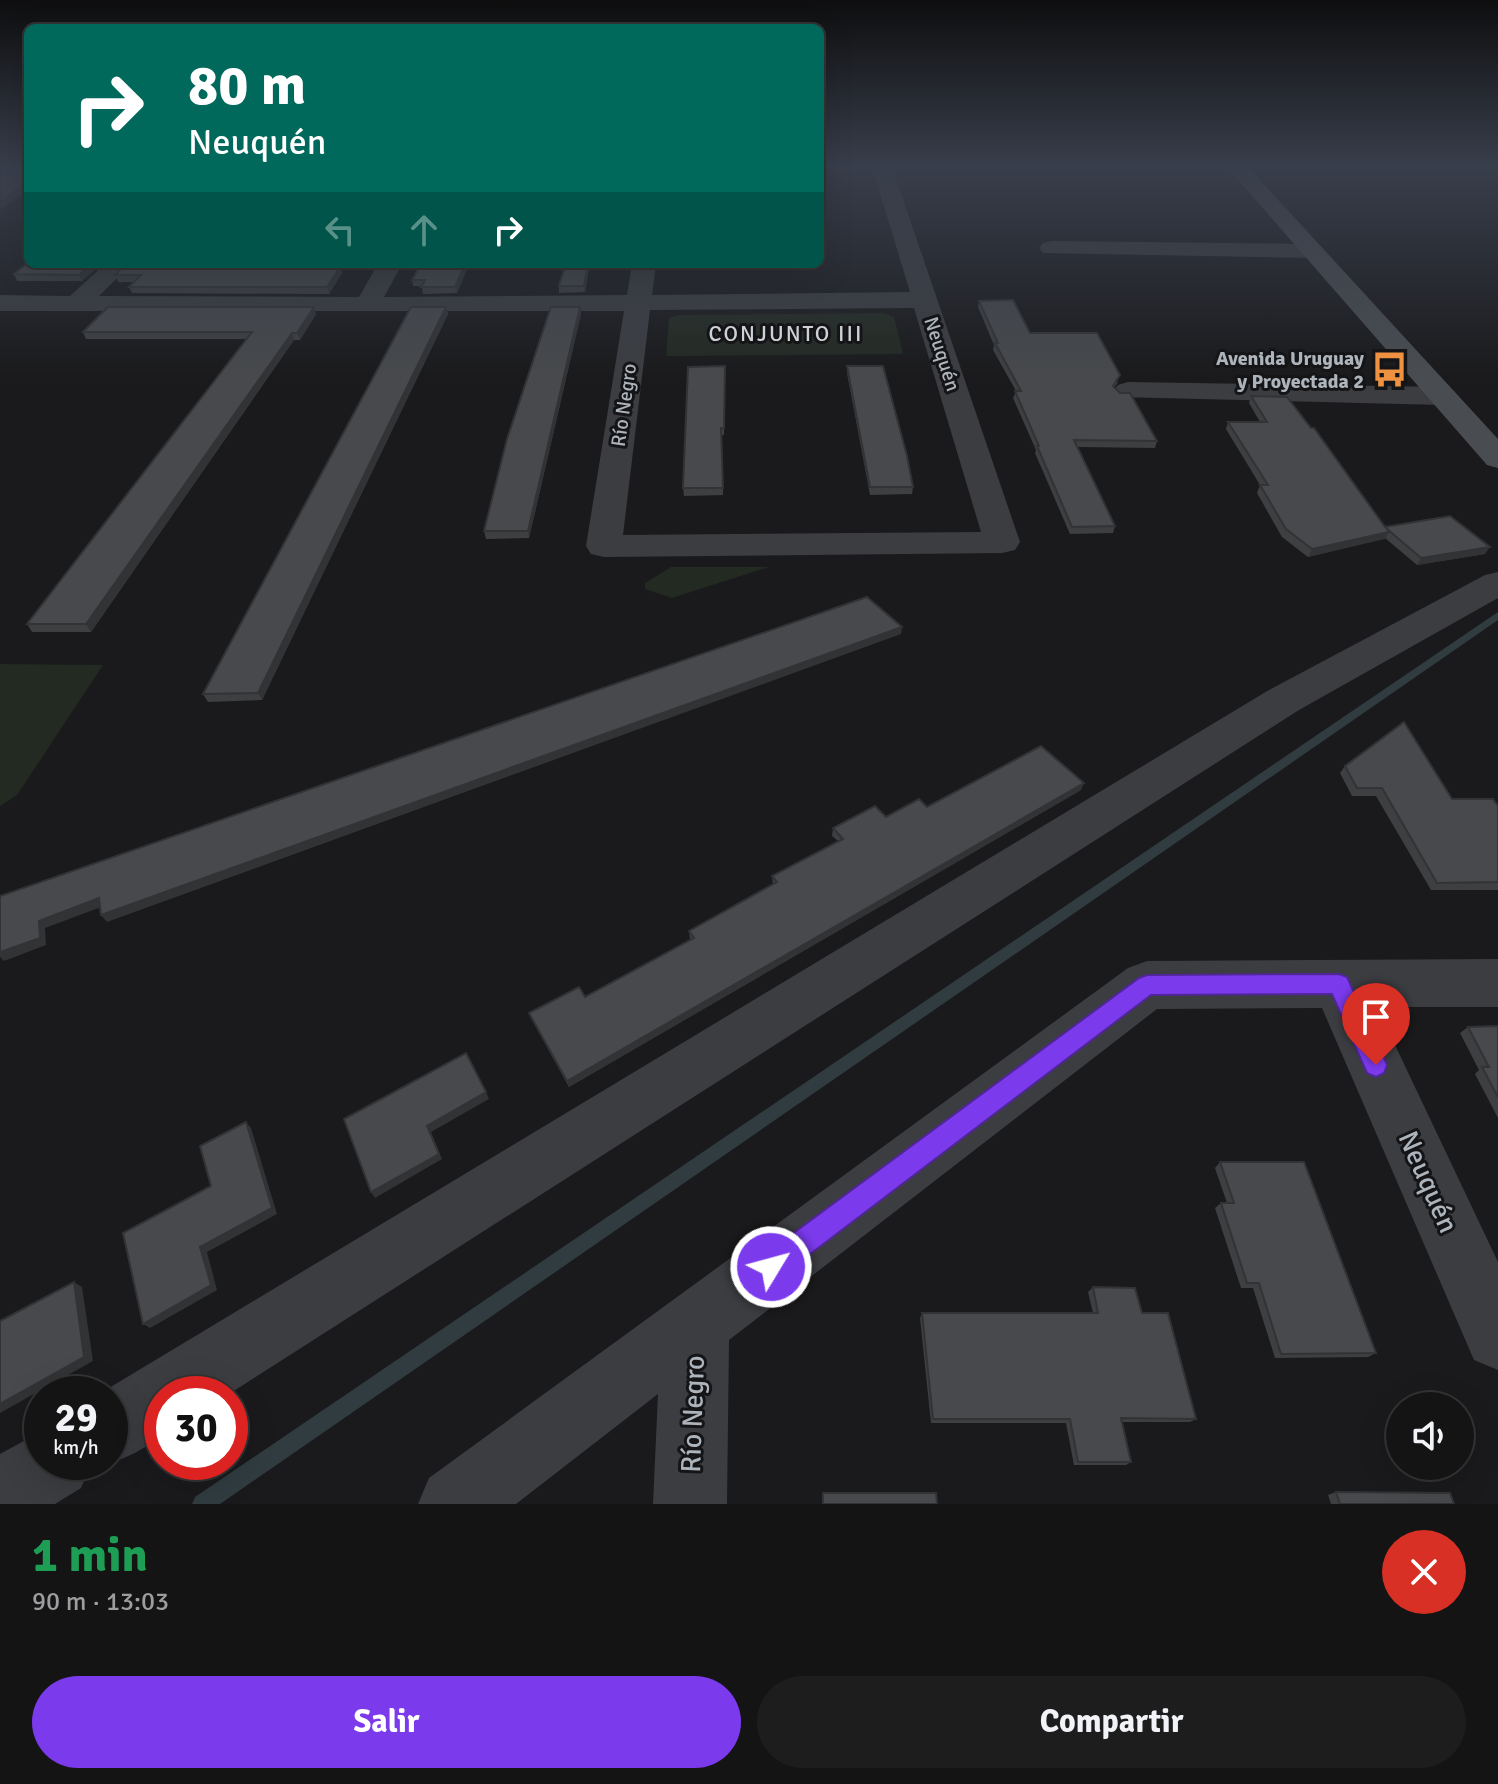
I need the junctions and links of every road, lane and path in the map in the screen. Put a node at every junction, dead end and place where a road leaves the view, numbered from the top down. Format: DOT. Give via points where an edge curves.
graph roads {
  1 [pos="904,237"];
  2 [pos="1300,237"];
  3 [pos="1051,248"];
  4 [pos="1312,251"];
  5 [pos="115,268"];
  6 [pos="388,268"];
  7 [pos="643,268"];
  8 [pos="924,300"];
  9 [pos="0,303"];
  10 [pos="639,303"];
  11 [pos="76,304"];
  12 [pos="367,305"];
  13 [pos="1128,391"];
  14 [pos="1443,396"];
  15 [pos="1498,458"];
  16 [pos="604,546"];
  17 [pos="1498,583"];
  18 [pos="1498,983"];
  19 [pos="1339,984"];
  20 [pos="695,1323"];
  21 [pos="1498,1336"];
  22 [pos="195,1376"];
  23 [pos="26,1480"];
  24 [pos="0,1496"];
  25 [pos="455,1504"];
  26 [pos="690,1504"];
  1 -- 8 [label="street, Neuquén"];
  2 -- 4 [label="main road"];
  3 -- 4 [label="street"];
  4 -- 14 [label="main road"];
  5 -- 11 [label="street"];
  6 -- 12 [label="street"];
  7 -- 10 [label="street, Río Negro"];
  8 -- 10 [label="street"];
  8 -- 16 [label="street, Neuquén" via="1002,542"];
  9 -- 11 [label="street"];
  10 -- 12 [label="street"];
  10 -- 16 [label="street, Río Negro"];
  11 -- 12 [label="street"];
  13 -- 14 [label="street"];
  14 -- 15 [label="main road"];
  17 -- 22 [label="street" via="1271,709"];
  18 -- 19 [label="street"];
  19 -- 20 [label="street" via="1147,985"];
  19 -- 21 [label="street, Neuquén"];
  20 -- 25 [label="street"];
  20 -- 26 [label="street, Río Negro"];
  23 -- 24 [label="street"];
}
